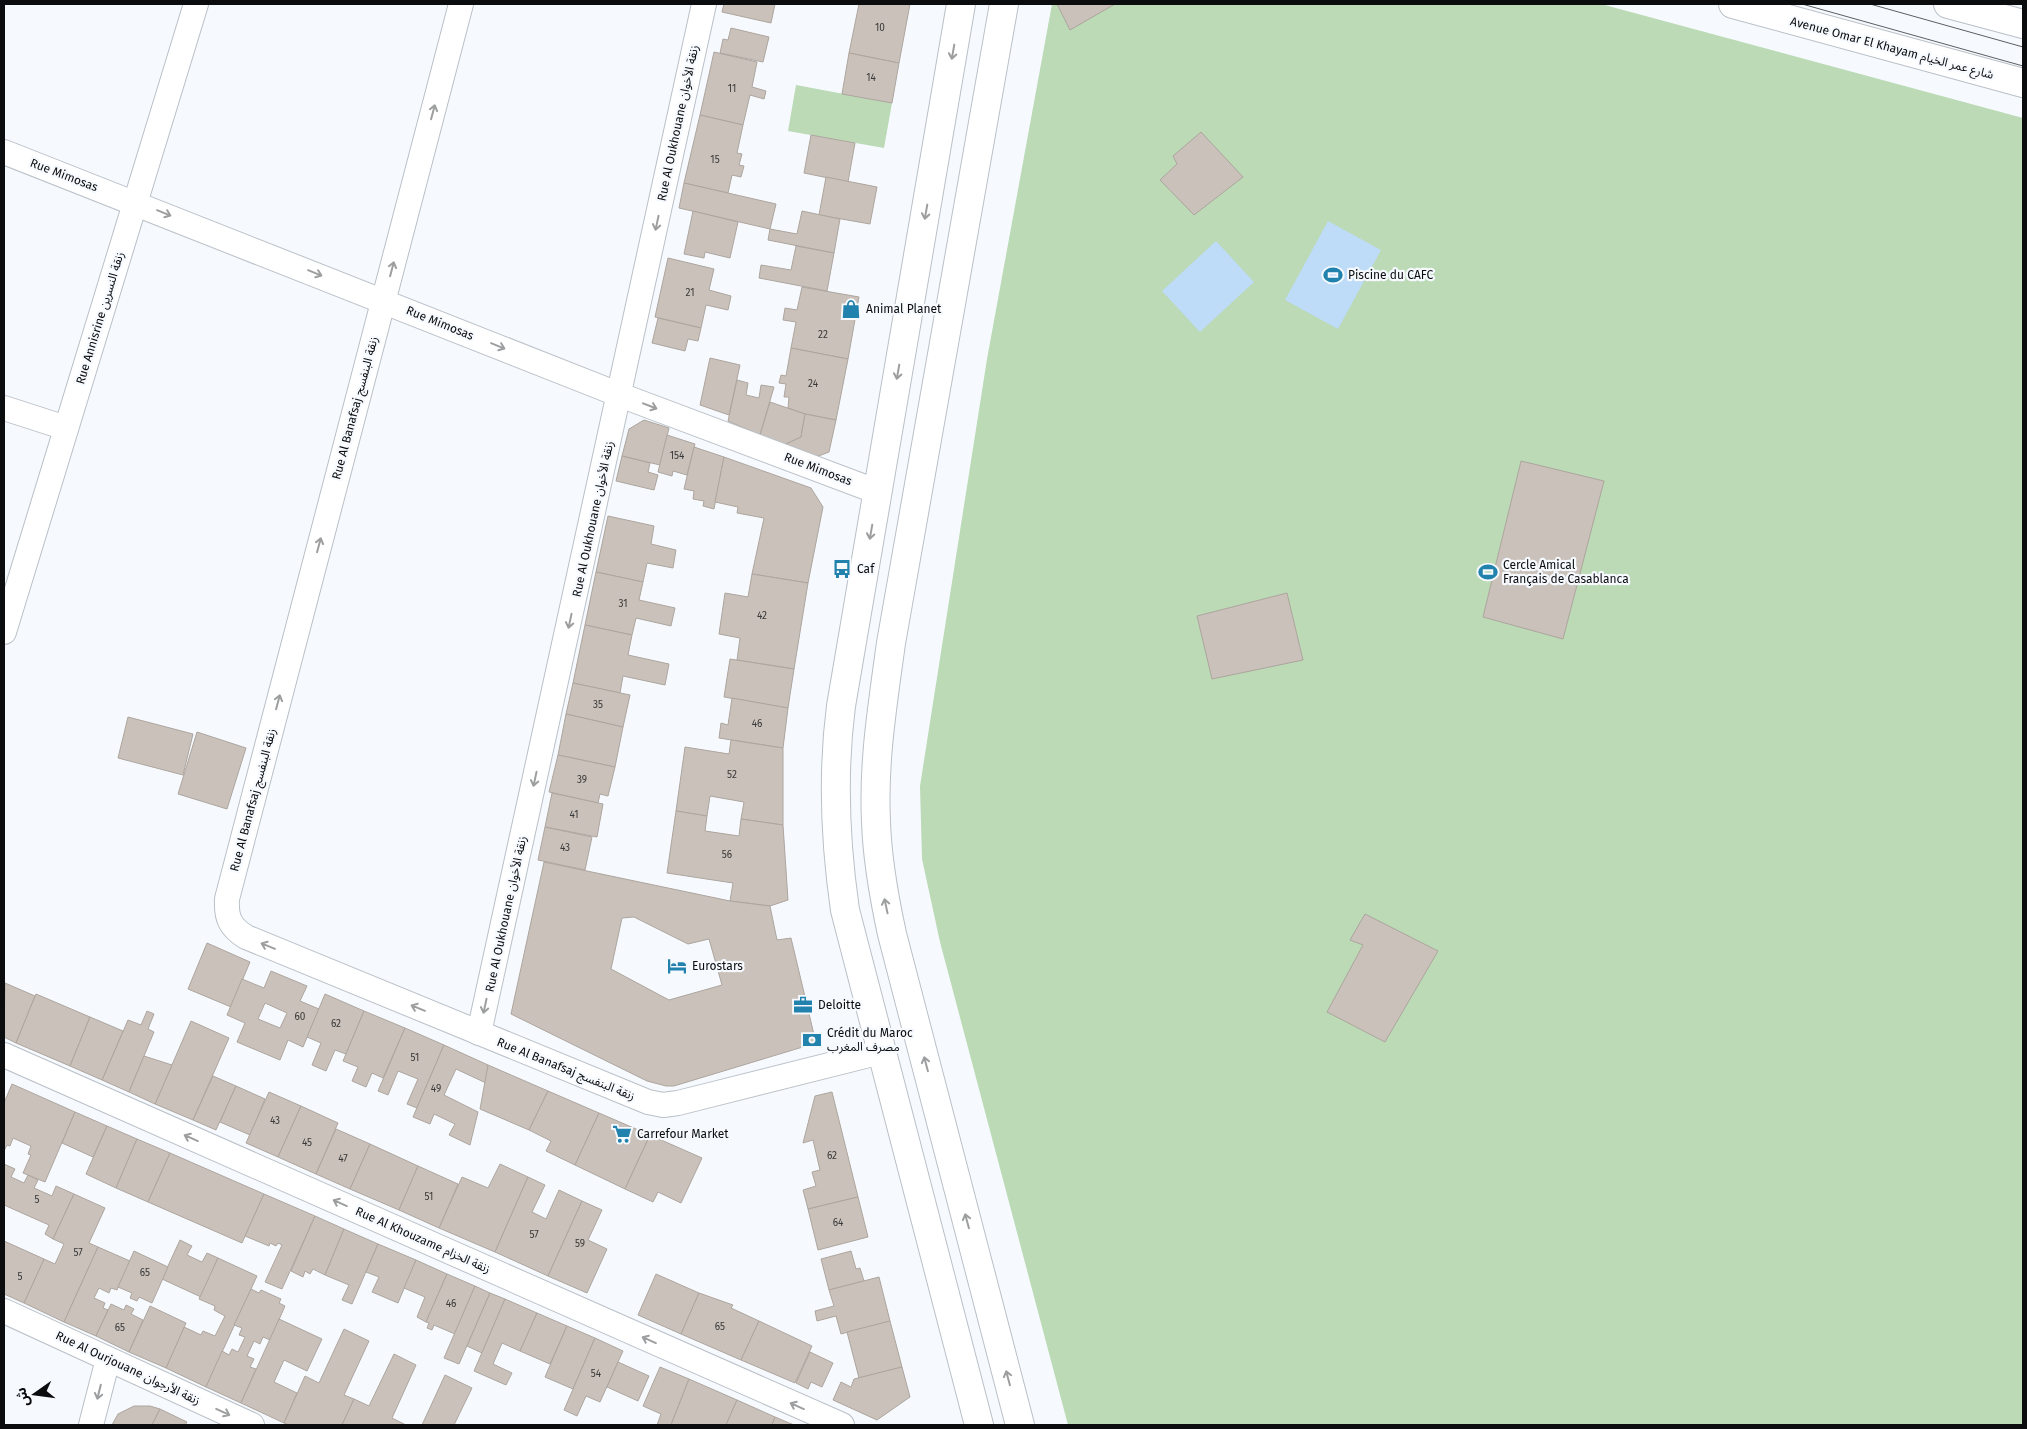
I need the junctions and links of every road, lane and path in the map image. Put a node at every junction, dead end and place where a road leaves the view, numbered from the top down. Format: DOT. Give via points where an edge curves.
graph roads {
  1 [pos="196,4"];
  2 [pos="461,4"];
  3 [pos="704,4"];
  4 [pos="961,4"];
  5 [pos="1004,4"];
  6 [pos="1733,4"];
  7 [pos="1948,4"];
  8 [pos="2023,24"];
  9 [pos="2023,83"];
  10 [pos="4,152"];
  11 [pos="135,202"];
  12 [pos="384,301"];
  13 [pos="620,395"];
  14 [pos="4,408"];
  15 [pos="66,428"];
  16 [pos="878,492"];
  17 [pos="4,632"];
  18 [pos="479,1033"];
  19 [pos="881,1052"];
  20 [pos="4,1055"];
  21 [pos="4,1311"];
  22 [pos="108,1359"];
  23 [pos="832,1423"];
  24 [pos="91,1425"];
  25 [pos="252,1425"];
  26 [pos="979,1425"];
  27 [pos="1020,1425"];
  1 -- 11 [label="street, Rue Annisrine زنقة النسرين"];
  12 -- 2 [label="street, Rue Al Banafsaj زنقة البنفسج, one-way"];
  3 -- 13 [label="street, Rue Al Oukhouane زنقة الأخوان, one-way"];
  4 -- 16 [label="main road, one-way"];
  27 -- 5 [label="main road, one-way" via="892,934 879,862 876,821 878,750 891,643"];
  6 -- 9 [label="main road, Avenue Omar El Khayam شارع عمر الخيام"];
  7 -- 8 [label="main road"];
  10 -- 11 [label="street, Rue Mimosas"];
  11 -- 12 [label="street, Rue Mimosas, one-way"];
  11 -- 15 [label="street, Rue Annisrine زنقة النسرين"];
  12 -- 13 [label="street, Rue Mimosas, one-way"];
  18 -- 12 [label="street, Rue Al Banafsaj زنقة البنفسج, one-way" via="246,937 231,926 226,909"];
  13 -- 16 [label="street, Rue Mimosas, one-way"];
  13 -- 18 [label="street, Rue Al Oukhouane زنقة الأخوان, one-way"];
  14 -- 15 [label="street"];
  15 -- 17 [label="street, Rue Annisrine زنقة النسرين"];
  16 -- 19 [label="main road, one-way" via="840,706 834,770 836,844 845,910"];
  18 -- 19 [label="street, Rue Al Banafsaj زنقة البنفسج" via="639,1099 663,1105"];
  19 -- 26 [label="main road"];
  23 -- 20 [label="street, Rue Al Khouzame زنقة الخزام, one-way"];
  21 -- 22 [label="street, Rue Al Ourjouane زنقة الأرجوان"];
  22 -- 24 [label="street, one-way"];
  22 -- 25 [label="street, Rue Al Ourjouane زنقة الأرجوان, one-way"];
}
